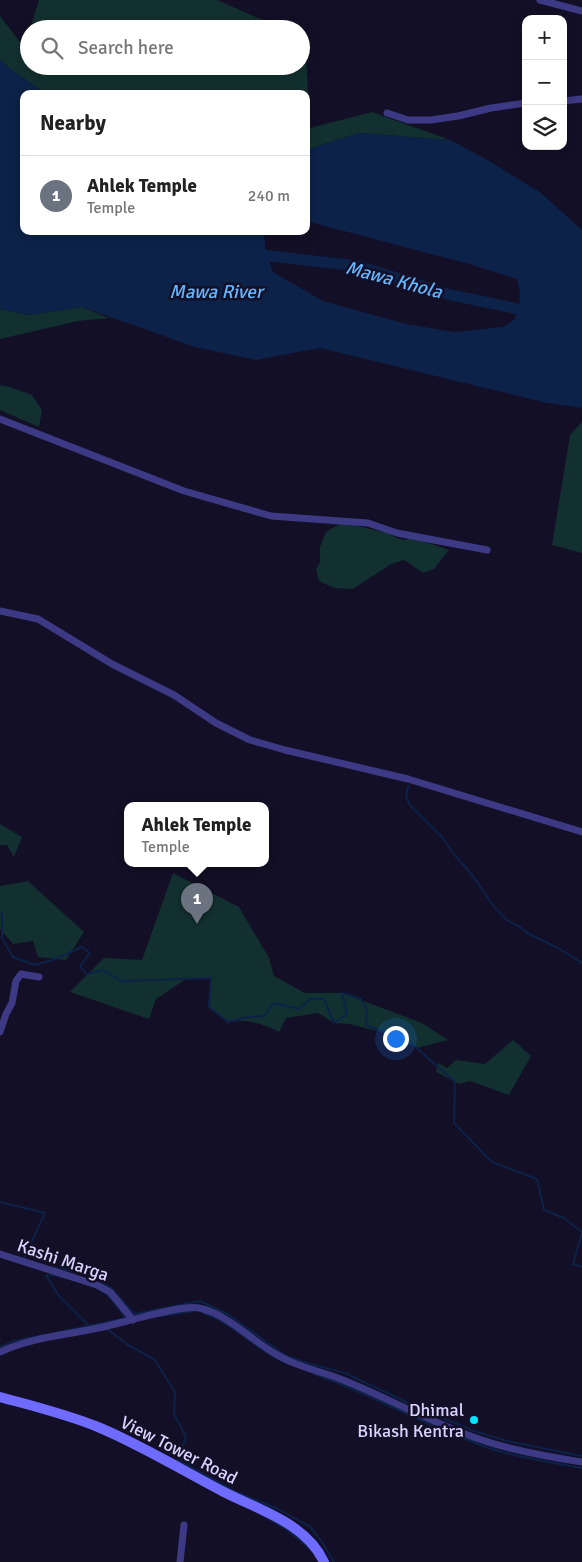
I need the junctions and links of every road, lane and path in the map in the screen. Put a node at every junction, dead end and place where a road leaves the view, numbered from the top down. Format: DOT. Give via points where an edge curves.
graph roads {
  1 [pos="540,0"];
  2 [pos="582,11"];
  3 [pos="582,99"];
  4 [pos="567,101"];
  5 [pos="522,104"];
  6 [pos="387,113"];
  7 [pos="0,419"];
  8 [pos="487,550"];
  9 [pos="0,611"];
  10 [pos="582,832"];
  11 [pos="39,977"];
  12 [pos="0,1032"];
  13 [pos="0,1254"];
  14 [pos="133,1320"];
  15 [pos="0,1352"];
  16 [pos="0,1397"];
  17 [pos="582,1462"];
  18 [pos="184,1525"];
  19 [pos="180,1562"];
  20 [pos="324,1562"];
  1 -- 2 [label="street"];
  3 -- 4 [label="street"];
  5 -- 6 [label="street" via="431,120 408,120"];
  7 -- 8 [label="street" via="184,491 271,516 368,523 397,533"];
  9 -- 10 [label="street" via="38,619 250,740 408,779"];
  11 -- 12 [label="street" via="20,974"];
  13 -- 14 [label="street, Kashi Marga" via="97,1285 110,1292"];
  14 -- 15 [label="street" via="14,1345"];
  14 -- 17 [label="street" via="196,1307 215,1313 282,1358 342,1380 414,1413 483,1440"];
  16 -- 20 [label="street, View Tower Road" via="100,1428 276,1516 305,1536"];
  18 -- 19 [label="street"];
}
